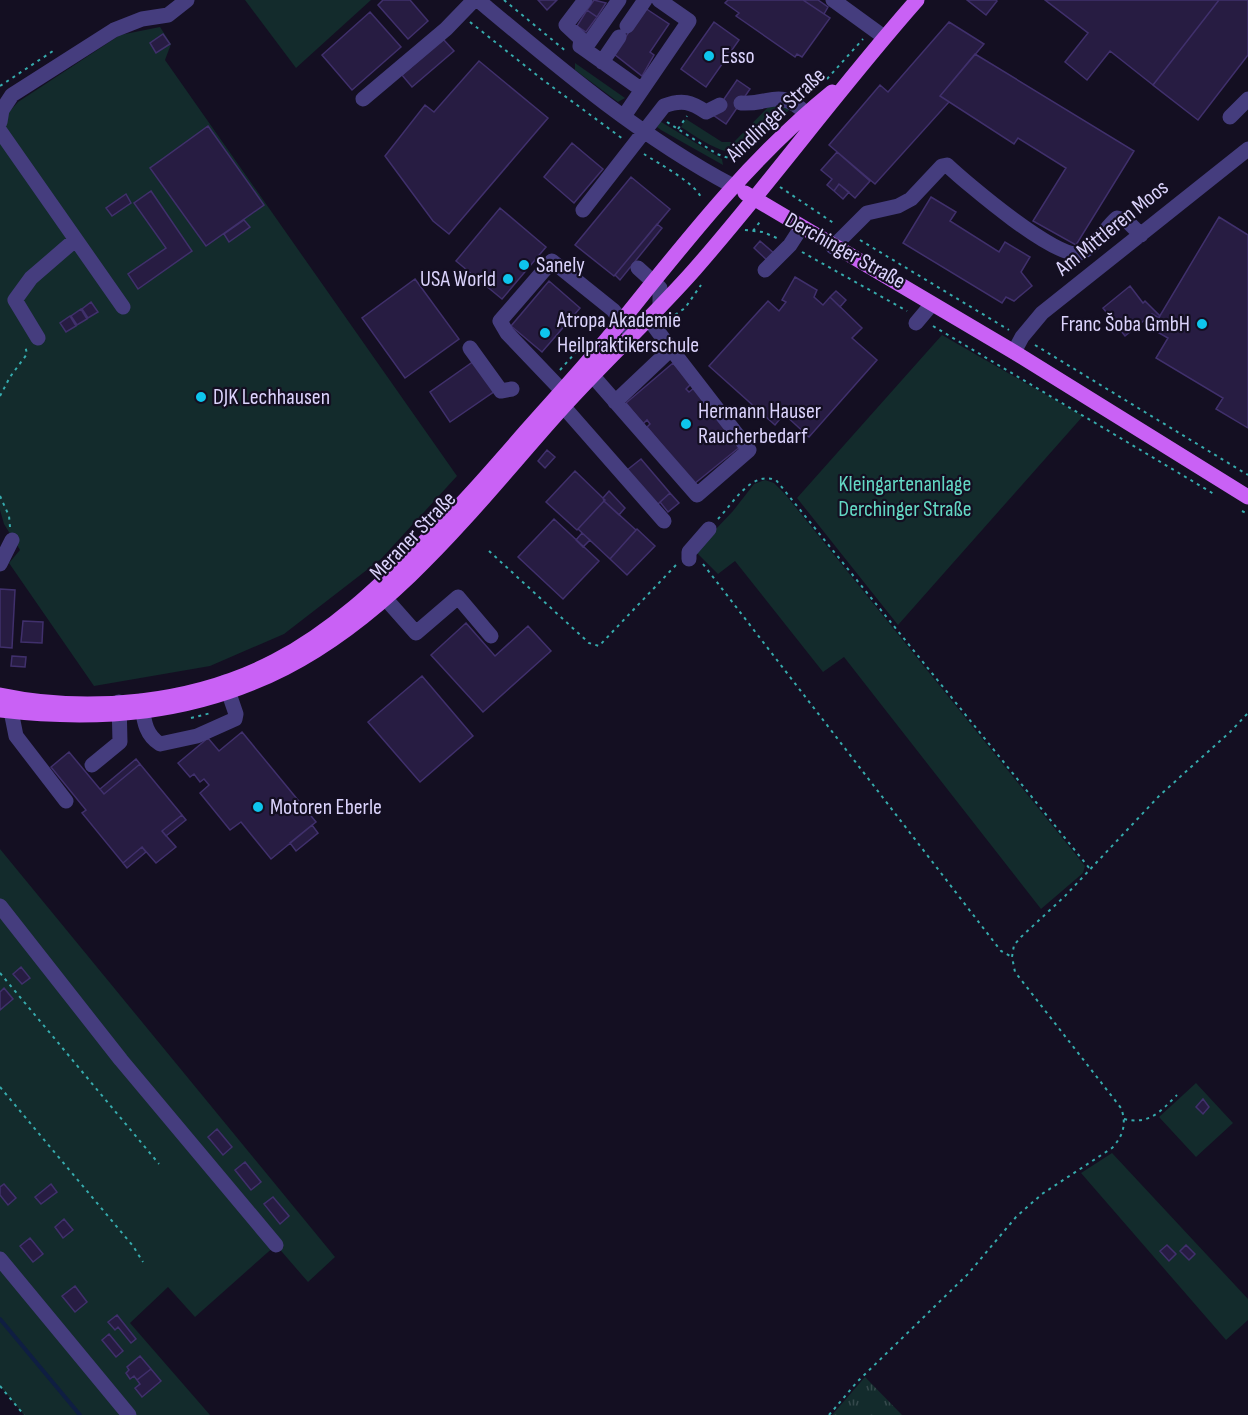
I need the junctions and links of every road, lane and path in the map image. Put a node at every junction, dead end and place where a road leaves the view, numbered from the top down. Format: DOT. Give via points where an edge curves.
graph roads {
  1 [pos="187,0"];
  2 [pos="476,0"];
  3 [pos="585,0"];
  4 [pos="619,0"];
  5 [pos="645,0"];
  6 [pos="659,0"];
  7 [pos="833,0"];
  8 [pos="917,0"];
  9 [pos="461,14"];
  10 [pos="884,37"];
  11 [pos="580,46"];
  12 [pos="602,62"];
  13 [pos="850,77"];
  14 [pos="642,90"];
  15 [pos="363,99"];
  16 [pos="1248,99"];
  17 [pos="741,103"];
  18 [pos="720,105"];
  19 [pos="806,113"];
  20 [pos="624,116"];
  21 [pos="1230,117"];
  22 [pos="0,122"];
  23 [pos="0,131"];
  24 [pos="645,131"];
  25 [pos="634,147"];
  26 [pos="1248,149"];
  27 [pos="733,186"];
  28 [pos="753,198"];
  29 [pos="702,204"];
  30 [pos="583,210"];
  31 [pos="734,222"];
  32 [pos="801,228"];
  33 [pos="1141,235"];
  34 [pos="75,240"];
  35 [pos="790,245"];
  36 [pos="833,247"];
  37 [pos="638,268"];
  38 [pos="765,270"];
  39 [pos="654,282"];
  40 [pos="932,304"];
  41 [pos="123,307"];
  42 [pos="660,307"];
  43 [pos="648,318"];
  44 [pos="623,320"];
  45 [pos="918,321"];
  46 [pos="632,334"];
  47 [pos="30,337"];
  48 [pos="470,348"];
  49 [pos="671,349"];
  50 [pos="576,351"];
  51 [pos="1014,352"];
  52 [pos="588,370"];
  53 [pos="512,389"];
  54 [pos="561,394"];
  55 [pos="0,396"];
  56 [pos="615,402"];
  57 [pos="0,496"];
  58 [pos="1218,496"];
  59 [pos="1243,503"];
  60 [pos="1248,514"];
  61 [pos="664,521"];
  62 [pos="709,529"];
  63 [pos="12,540"];
  64 [pos="489,551"];
  65 [pos="689,559"];
  66 [pos="0,564"];
  67 [pos="385,598"];
  68 [pos="490,636"];
  69 [pos="227,687"];
  70 [pos="0,695"];
  71 [pos="9,706"];
  72 [pos="142,707"];
  73 [pos="120,708"];
  74 [pos="1248,713"];
  75 [pos="92,765"];
  76 [pos="66,801"];
  77 [pos="1090,869"];
  78 [pos="0,906"];
  79 [pos="1012,957"];
  80 [pos="0,973"];
  81 [pos="0,1087"];
  82 [pos="1178,1095"];
  83 [pos="1124,1119"];
  84 [pos="159,1164"];
  85 [pos="276,1245"];
  86 [pos="0,1259"];
  87 [pos="143,1262"];
  88 [pos="0,1386"];
  89 [pos="24,1415"];
  90 [pos="129,1415"];
  91 [pos="829,1415"];
  1 -- 22 [label="street" via="168,15 123,26 12,95 2,110"];
  2 -- 9 [label="street"];
  2 -- 20 [label="street, Derchinger Straße"];
  3 -- 11 [label="street" via="566,25 581,39"];
  4 -- 11 [label="street" via="588,44"];
  5 -- 12 [label="street"];
  6 -- 14 [label="street" via="689,21"];
  7 -- 10 [label="street"];
  8 -- 10 [label="main road, Aindlinger Straße"];
  9 -- 15 [label="street"];
  9 -- 25 [label="path"];
  10 -- 13 [label="main road, Aindlinger Straße"];
  11 -- 12 [label="street"];
  12 -- 14 [label="street"];
  13 -- 19 [label="main road, Aindlinger Straße"];
  13 -- 28 [label="main road, Aindlinger Straße"];
  14 -- 20 [label="street"];
  16 -- 21 [label="street"];
  17 -- 19 [label="street" via="759,104 778,97"];
  18 -- 24 [label="street" via="706,112 687,101 677,101 664,106"];
  19 -- 27 [label="main road, Aindlinger Straße"];
  20 -- 24 [label="street, Derchinger Straße"];
  23 -- 34 [label="street"];
  24 -- 25 [label="street"];
  24 -- 27 [label="street, Derchinger Straße"];
  25 -- 29 [label="path" via="692,186 700,193"];
  25 -- 30 [label="street"];
  26 -- 33 [label="street, Am Mittleren Moos"];
  27 -- 28 [label="main road, Derchinger Straße"];
  27 -- 39 [label="main road, Meraner Straße"];
  28 -- 31 [label="main road, Meraner Straße"];
  28 -- 32 [label="main road, Derchinger Straße"];
  31 -- 35 [label="path, Derchinger Straße" via="747,232 763,231"];
  31 -- 42 [label="main road, Meraner Straße"];
  32 -- 35 [label="street"];
  32 -- 36 [label="main road, Derchinger Straße"];
  33 -- 36 [label="street" via="1126,220 1118,218 1088,249 1066,253 1035,236 947,165 911,199 867,213"];
  33 -- 51 [label="street, Am Mittleren Moos" via="1042,314"];
  34 -- 41 [label="street"];
  34 -- 47 [label="street" via="16,295 15,304"];
  35 -- 38 [label="street"];
  35 -- 45 [label="path, Derchinger Straße"];
  36 -- 40 [label="main road, Derchinger Straße"];
  37 -- 39 [label="street"];
  39 -- 42 [label="street" via="660,288"];
  39 -- 44 [label="main road, Meraner Straße"];
  40 -- 45 [label="street"];
  40 -- 51 [label="main road, Derchinger Straße"];
  42 -- 43 [label="main road, Meraner Straße"];
  43 -- 46 [label="main road, Meraner Straße"];
  43 -- 49 [label="street"];
  44 -- 46 [label="street"];
  44 -- 52 [label="main road, Meraner Straße"];
  44 -- 54 [label="street" via="552,261 500,321"];
  45 -- 58 [label="path, Derchinger Straße"];
  46 -- 52 [label="main road, Meraner Straße"];
  47 -- 55 [label="path" via="27,354"];
  48 -- 53 [label="street" via="501,392"];
  49 -- 56 [label="street"];
  49 -- 56 [label="street" via="749,450 697,495"];
  50 -- 54 [label="path"];
  51 -- 59 [label="main road, Derchinger Straße"];
  52 -- 54 [label="main road, Meraner Straße"];
  52 -- 56 [label="street"];
  54 -- 61 [label="street"];
  54 -- 67 [label="main road, Meraner Straße" via="447,536"];
  54 -- 69 [label="main road, Meraner Straße" via="443,524 366,598 300,647"];
  57 -- 63 [label="path" via="9,516"];
  59 -- 60 [label="path"];
  62 -- 65 [label="street" via="689,552"];
  62 -- 77 [label="path" via="756,479 766,476 776,480"];
  63 -- 66 [label="street"];
  64 -- 65 [label="path" via="589,643 599,646 673,567"];
  65 -- 79 [label="path" via="699,561 718,580 1001,951"];
  67 -- 68 [label="street" via="416,633 458,597"];
  67 -- 69 [label="main road, Meraner Straße" via="287,667"];
  69 -- 72 [label="main road, Meraner Straße"];
  69 -- 72 [label="street" via="235,719 183,741 160,744 154,740 145,726"];
  70 -- 71 [label="main road, Meraner Straße"];
  71 -- 73 [label="main road, Meraner Straße"];
  71 -- 76 [label="street" via="16,735"];
  72 -- 73 [label="main road, Meraner Straße"];
  73 -- 75 [label="street" via="120,742"];
  74 -- 77 [label="path" via="1160,795"];
  77 -- 79 [label="path" via="1021,937 1014,945"];
  78 -- 85 [label="street" via="121,1060"];
  79 -- 83 [label="path" via="1016,972 1115,1097"];
  80 -- 84 [label="path"];
  81 -- 87 [label="path"];
  82 -- 83 [label="path" via="1147,1121"];
  83 -- 91 [label="path" via="1123,1133 1112,1148 1042,1194 1016,1217 968,1274 857,1382"];
  86 -- 90 [label="street"];
  88 -- 89 [label="path"];
}
